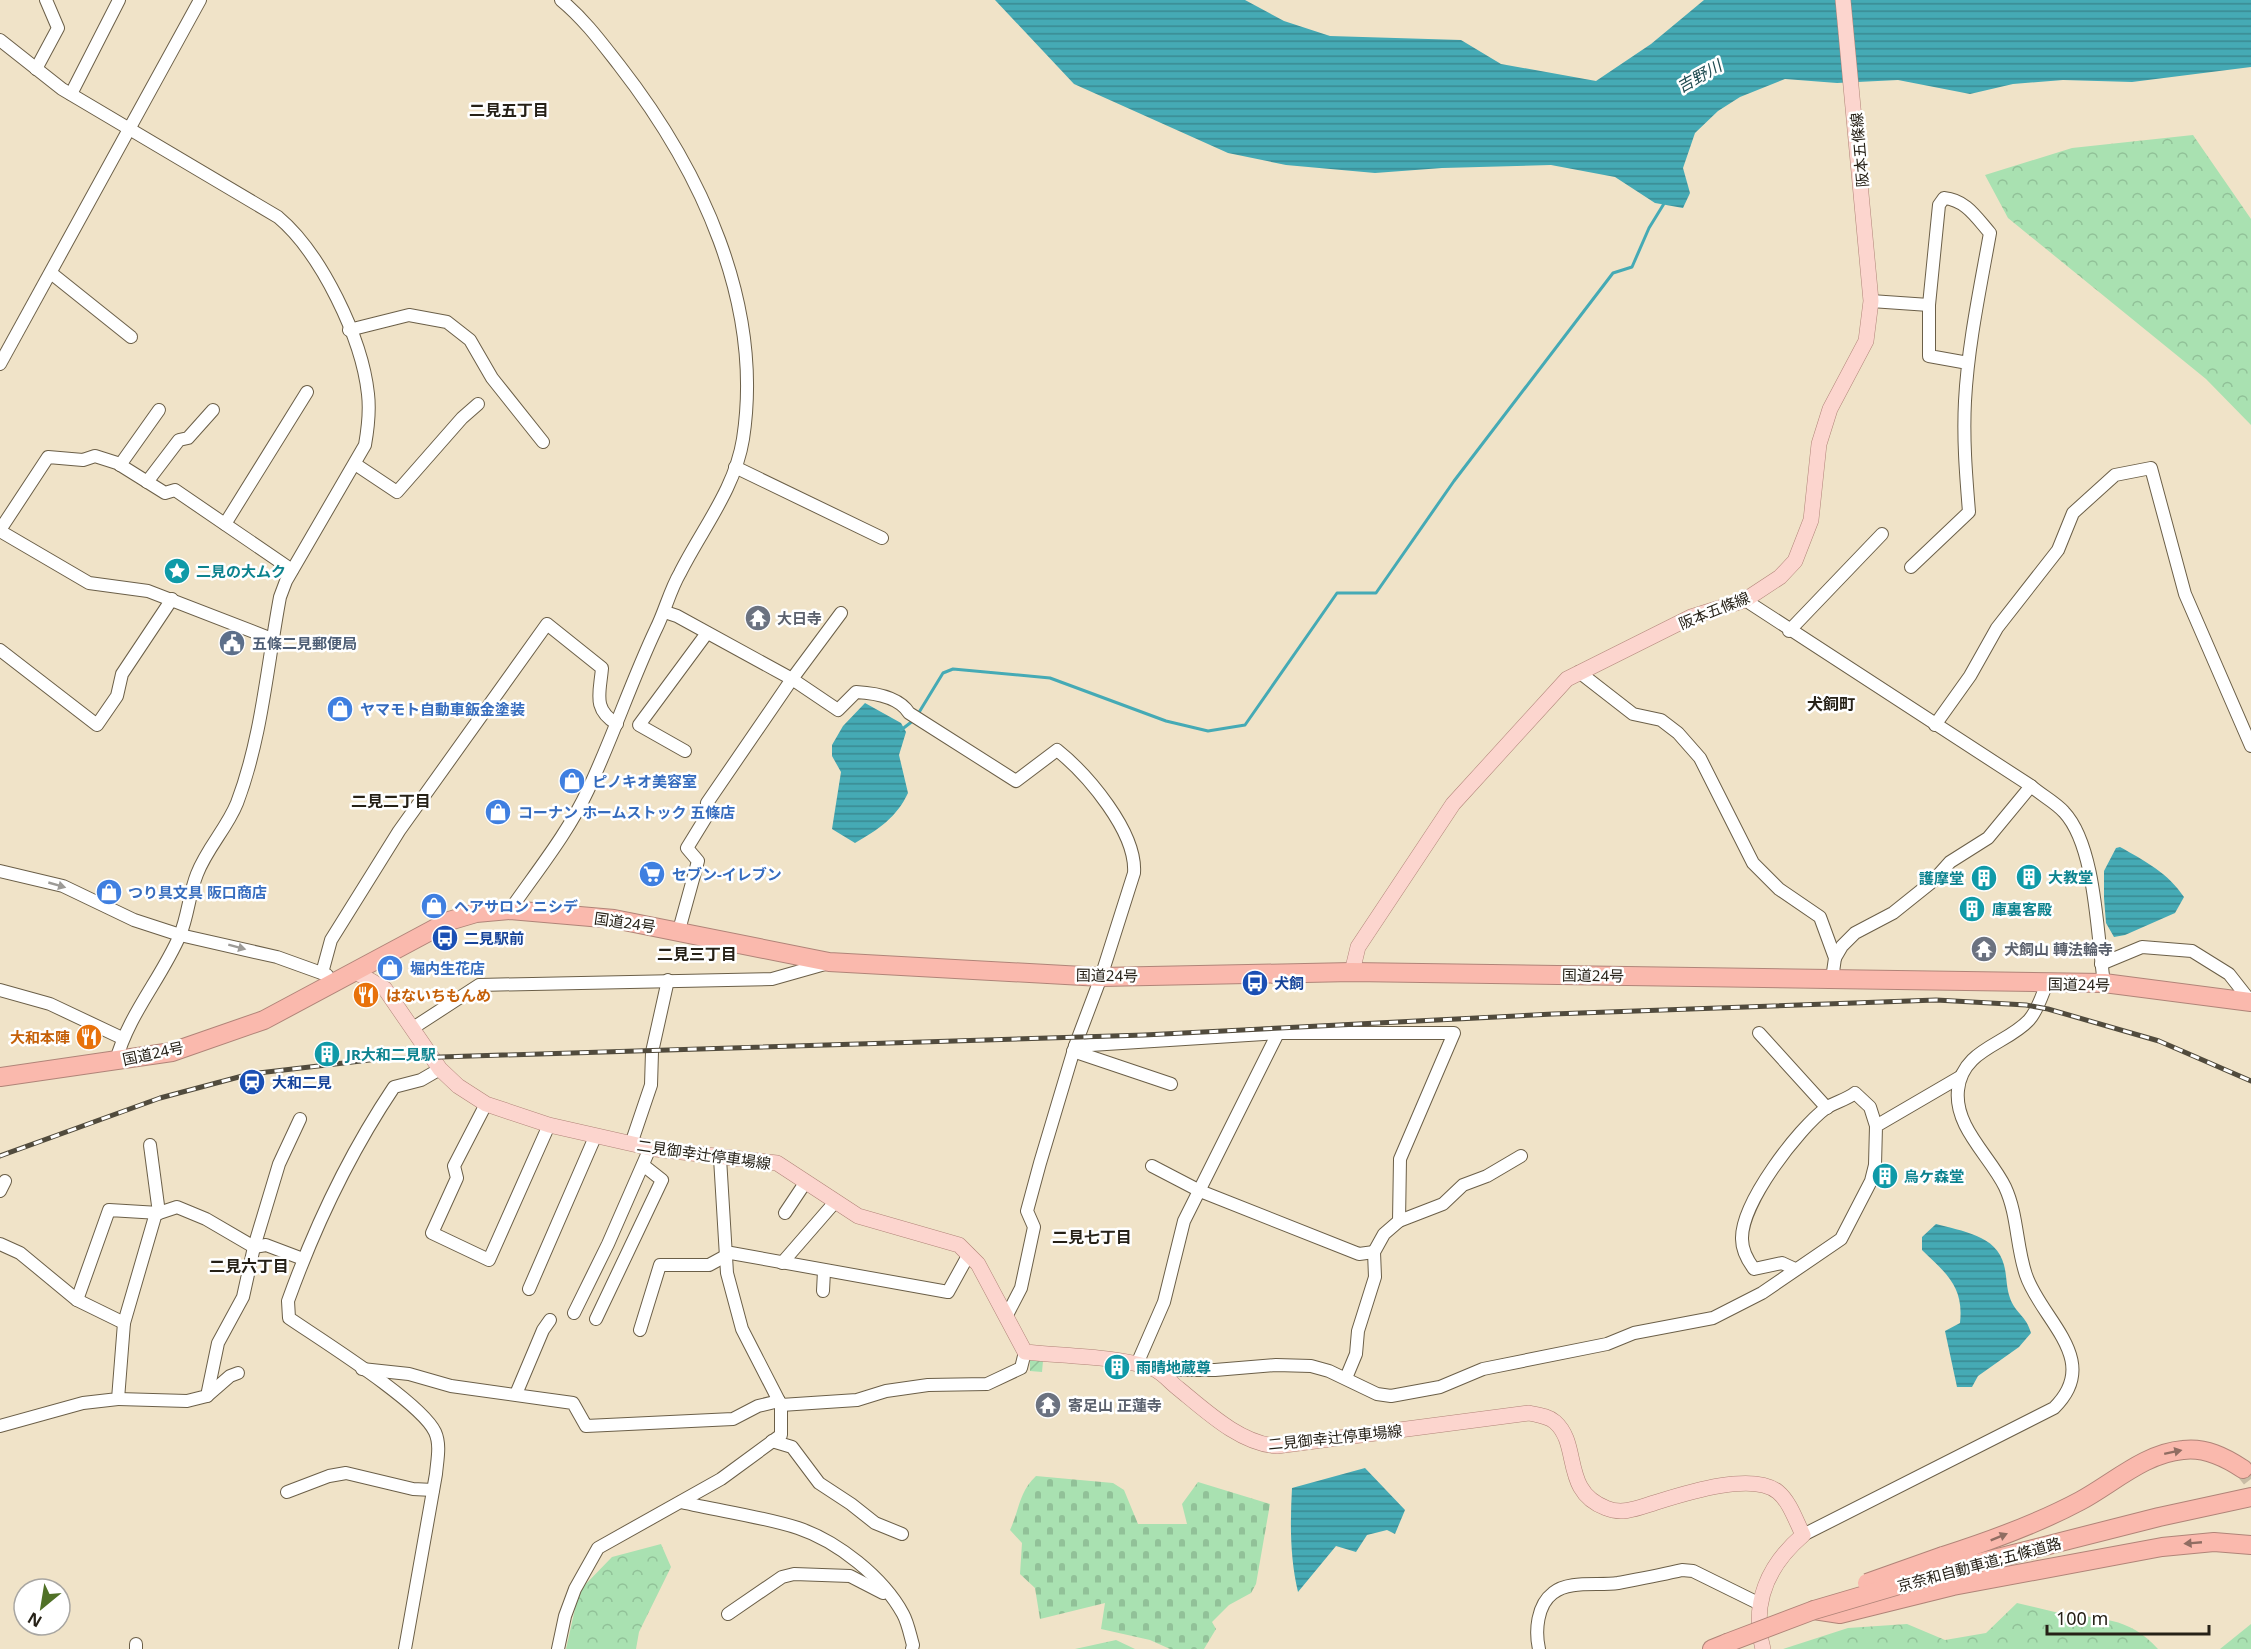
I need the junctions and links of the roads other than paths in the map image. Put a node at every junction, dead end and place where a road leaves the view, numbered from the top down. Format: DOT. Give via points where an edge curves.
graph roads {
  1 [pos="46,0"];
  2 [pos="119,0"];
  3 [pos="200,0"];
  4 [pos="561,0"];
  5 [pos="1843,0"];
  6 [pos="0,40"];
  7 [pos="36,69"];
  8 [pos="71,94"];
  9 [pos="130,130"];
  10 [pos="51,273"];
  11 [pos="1871,301"];
  12 [pos="1929,305"];
  13 [pos="349,330"];
  14 [pos="131,337"];
  15 [pos="1968,363"];
  16 [pos="0,364"];
  17 [pos="307,392"];
  18 [pos="478,404"];
  19 [pos="159,410"];
  20 [pos="213,410"];
  21 [pos="543,442"];
  22 [pos="355,464"];
  23 [pos="120,465"];
  24 [pos="735,467"];
  25 [pos="147,482"];
  26 [pos="225,524"];
  27 [pos="0,531"];
  28 [pos="1882,534"];
  29 [pos="882,538"];
  30 [pos="1911,567"];
  31 [pos="292,570"];
  32 [pos="172,599"];
  33 [pos="1744,600"];
  34 [pos="665,612"];
  35 [pos="842,613"];
  36 [pos="1789,631"];
  37 [pos="707,633"];
  38 [pos="272,639"];
  39 [pos="0,650"];
  40 [pos="1580,672"];
  41 [pos="792,680"];
  42 [pos="617,723"];
  43 [pos="1935,725"];
  44 [pos="2251,746"];
  45 [pos="685,751"];
  46 [pos="2031,786"];
  47 [pos="0,871"];
  48 [pos="510,910"];
  49 [pos="679,930"];
  50 [pos="180,935"];
  51 [pos="1835,958"];
  52 [pos="829,962"];
  53 [pos="1352,972"];
  54 [pos="322,973"];
  55 [pos="347,974"];
  56 [pos="2102,974"];
  57 [pos="1101,976"];
  58 [pos="1832,979"];
  59 [pos="669,980"];
  60 [pos="2047,983"];
  61 [pos="0,990"];
  62 [pos="2251,1002"];
  63 [pos="413,1028"];
  64 [pos="1278,1033"];
  65 [pos="1759,1033"];
  66 [pos="122,1038"];
  67 [pos="1074,1048"];
  68 [pos="116,1061"];
  69 [pos="440,1069"];
  70 [pos="0,1077"];
  71 [pos="1960,1077"];
  72 [pos="1171,1084"];
  73 [pos="486,1104"];
  74 [pos="1827,1108"];
  75 [pos="300,1119"];
  76 [pos="549,1125"];
  77 [pos="1875,1126"];
  78 [pos="595,1137"];
  79 [pos="631,1144"];
  80 [pos="150,1145"];
  81 [pos="650,1148"];
  82 [pos="1521,1156"];
  83 [pos="720,1158"];
  84 [pos="643,1165"];
  85 [pos="1152,1166"];
  86 [pos="805,1183"];
  87 [pos="1200,1191"];
  88 [pos="835,1202"];
  89 [pos="157,1213"];
  90 [pos="785,1214"];
  91 [pos="1399,1221"];
  92 [pos="0,1244"];
  93 [pos="254,1247"];
  94 [pos="1374,1252"];
  95 [pos="969,1254"];
  96 [pos="724,1257"];
  97 [pos="303,1259"];
  98 [pos="782,1263"];
  99 [pos="1795,1269"];
  100 [pos="824,1271"];
  101 [pos="529,1290"];
  102 [pos="823,1291"];
  103 [pos="77,1300"];
  104 [pos="574,1313"];
  105 [pos="1007,1315"];
  106 [pos="596,1319"];
  107 [pos="550,1320"];
  108 [pos="124,1323"];
  109 [pos="640,1330"];
  110 [pos="1025,1352"];
  111 [pos="1137,1364"];
  112 [pos="361,1369"];
  113 [pos="1156,1370"];
  114 [pos="238,1373"];
  115 [pos="1346,1378"];
  116 [pos="516,1394"];
  117 [pos="207,1396"];
  118 [pos="118,1399"];
  119 [pos="780,1403"];
  120 [pos="0,1425"];
  121 [pos="772,1441"];
  122 [pos="2242,1469"];
  123 [pos="433,1490"];
  124 [pos="287,1492"];
  125 [pos="2251,1497"];
  126 [pos="681,1502"];
  127 [pos="902,1534"];
  128 [pos="1803,1535"];
  129 [pos="2251,1545"];
  130 [pos="1949,1571"];
  131 [pos="892,1598"];
  132 [pos="1760,1604"];
  133 [pos="728,1614"];
  134 [pos="1745,1636"];
  135 [pos="1720,1646"];
  136 [pos="405,1649"];
  137 [pos="558,1649"];
  138 [pos="912,1649"];
  139 [pos="1539,1649"];
  140 [pos="1763,1649"];
  1 -- 7 [label="street" via="58,28"];
  2 -- 8 [label="street"];
  3 -- 9 [label="street"];
  4 -- 24 [label="street" via="580,16 647,100 683,158 704,202 740,315 746,372 742,440"];
  5 -- 11 [label="main road, 阪本五條線"];
  6 -- 7 [label="street"];
  7 -- 8 [label="street"];
  8 -- 9 [label="street"];
  9 -- 10 [label="street"];
  9 -- 13 [label="street" via="278,217 293,230 319,262"];
  10 -- 14 [label="street"];
  10 -- 16 [label="street"];
  11 -- 12 [label="street"];
  11 -- 33 [label="main road, 阪本五條線" via="1866,341 1830,409 1820,444 1811,520 1795,561 1780,577"];
  12 -- 15 [label="street" via="1929,356"];
  12 -- 15 [label="street" via="1939,205 1944,198 1956,199 1990,233"];
  13 -- 21 [label="street" via="409,315 447,322 470,340 492,378"];
  13 -- 22 [label="street" via="360,354 368,394 365,445"];
  15 -- 30 [label="street" via="1965,438 1969,512"];
  17 -- 26 [label="street"];
  18 -- 22 [label="street" via="397,492"];
  19 -- 23 [label="street"];
  20 -- 25 [label="street" via="188,438 179,440"];
  22 -- 31 [label="street"];
  23 -- 25 [label="street"];
  23 -- 27 [label="street" via="95,456 83,460 48,458"];
  24 -- 29 [label="street"];
  24 -- 34 [label="street" via="719,505 678,575"];
  25 -- 26 [label="street" via="165,493 175,490"];
  26 -- 31 [label="street"];
  27 -- 32 [label="street" via="89,583 148,591"];
  28 -- 36 [label="street"];
  31 -- 38 [label="street" via="280,597"];
  32 -- 38 [label="street"];
  32 -- 39 [label="street" via="122,675 117,696 97,725"];
  33 -- 36 [label="street"];
  33 -- 40 [label="main road, 阪本五條線" via="1691,617"];
  34 -- 37 [label="street"];
  34 -- 42 [label="street"];
  35 -- 41 [label="street"];
  36 -- 43 [label="street"];
  37 -- 41 [label="street"];
  37 -- 45 [label="street" via="639,725"];
  38 -- 50 [label="street" via="248,769 236,805 196,875"];
  40 -- 51 [label="street" via="1633,714 1661,720 1678,733 1700,759 1753,863 1779,889 1820,917"];
  40 -- 53 [label="main road, 阪本五條線" via="1534,712 1453,804 1358,947"];
  41 -- 49 [label="street" via="707,802 711,809 687,848 698,861"];
  41 -- 57 [label="street" via="838,710 856,692 903,704 909,713 1016,781 1057,750 1104,800 1135,863 1129,894"];
  42 -- 48 [label="street" via="588,792 556,846"];
  42 -- 54 [label="street" via="605,717 599,708 602,668 547,624 399,831 331,940"];
  43 -- 44 [label="street" via="1970,676 1997,628 2058,550 2073,513 2115,475 2151,468 2185,594"];
  43 -- 46 [label="street"];
  46 -- 51 [label="street" via="1988,838 1950,862 1893,913 1855,933"];
  46 -- 56 [label="street" via="2064,812 2077,831 2088,862"];
  47 -- 50 [label="street, one-way" via="63,886 134,920"];
  48 -- 49 [label="highway, 国道24号" via="615,919"];
  48 -- 55 [label="highway, 国道24号" via="476,913 449,921"];
  49 -- 52 [label="highway, 国道24号"];
  50 -- 54 [label="street, one-way" via="276,957"];
  50 -- 66 [label="street"];
  51 -- 58 [label="street"];
  52 -- 57 [label="highway, 国道24号"];
  52 -- 59 [label="street" via="772,979"];
  53 -- 57 [label="highway, 国道24号"];
  53 -- 58 [label="highway, 国道24号"];
  54 -- 55 [label="street"];
  55 -- 63 [label="main road, 二見御幸辻停車場線" via="385,989"];
  55 -- 68 [label="highway, 国道24号" via="264,1020 172,1052"];
  56 -- 60 [label="highway, 国道24号"];
  56 -- 62 [label="highway, 国道24号"];
  56 -- 62 [label="street" via="2142,947 2192,951 2229,974"];
  57 -- 67 [label="street"];
  58 -- 60 [label="highway, 国道24号"];
  59 -- 63 [label="street" via="479,986"];
  59 -- 79 [label="street" via="652,1052 651,1085"];
  60 -- 71 [label="street" via="2029,1020 1983,1049"];
  61 -- 66 [label="street" via="50,1004"];
  63 -- 69 [label="main road, 二見御幸辻停車場線"];
  64 -- 67 [label="street"];
  64 -- 87 [label="street"];
  64 -- 91 [label="street" via="1454,1033 1400,1159"];
  65 -- 74 [label="street"];
  66 -- 68 [label="street"];
  67 -- 72 [label="street"];
  67 -- 105 [label="street" via="1027,1211 1034,1227 1021,1288"];
  68 -- 70 [label="highway, 国道24号"];
  69 -- 73 [label="main road, 二見御幸辻停車場線"];
  69 -- 97 [label="street" via="421,1080 394,1087 330,1196"];
  71 -- 77 [label="street"];
  71 -- 128 [label="street" via="1957,1099 1962,1116 2006,1189 2026,1275 2072,1356 2067,1391 2054,1408"];
  73 -- 76 [label="main road, 二見御幸辻停車場線"];
  73 -- 76 [label="street" via="454,1166 457,1178 432,1233 489,1260"];
  74 -- 77 [label="street" via="1855,1093 1861,1095 1870,1107"];
  74 -- 99 [label="street" via="1788,1147 1761,1187 1744,1228 1742,1240 1754,1269 1782,1263"];
  75 -- 93 [label="street" via="279,1164"];
  76 -- 78 [label="main road, 二見御幸辻停車場線"];
  77 -- 99 [label="street" via="1874,1169 1851,1222 1841,1239"];
  78 -- 79 [label="main road, 二見御幸辻停車場線"];
  78 -- 101 [label="street"];
  79 -- 81 [label="main road, 二見御幸辻停車場線"];
  80 -- 89 [label="street"];
  81 -- 83 [label="main road, 二見御幸辻停車場線"];
  81 -- 84 [label="street"];
  82 -- 91 [label="street" via="1463,1185 1443,1204"];
  83 -- 86 [label="main road, 二見御幸辻停車場線" via="777,1163"];
  83 -- 96 [label="street"];
  84 -- 104 [label="street"];
  84 -- 106 [label="street" via="662,1180"];
  85 -- 87 [label="street"];
  86 -- 88 [label="main road, 二見御幸辻停車場線"];
  86 -- 90 [label="street"];
  87 -- 94 [label="street" via="1359,1254"];
  87 -- 111 [label="street" via="1184,1221 1164,1302"];
  88 -- 95 [label="main road, 二見御幸辻停車場線" via="858,1216 949,1241"];
  88 -- 98 [label="street"];
  89 -- 93 [label="street" via="177,1207"];
  89 -- 103 [label="street" via="109,1210"];
  89 -- 108 [label="street"];
  91 -- 94 [label="street" via="1384,1233"];
  92 -- 103 [label="street" via="20,1253"];
  93 -- 97 [label="street" via="266,1245"];
  93 -- 117 [label="street" via="243,1298 218,1343"];
  94 -- 115 [label="street" via="1376,1277"];
  95 -- 100 [label="street" via="948,1292"];
  95 -- 105 [label="main road, 二見御幸辻停車場線"];
  96 -- 98 [label="street" via="731,1253"];
  96 -- 109 [label="street" via="710,1265 660,1265"];
  96 -- 119 [label="street" via="742,1329"];
  97 -- 112 [label="street" via="288,1302 289,1318"];
  98 -- 100 [label="street"];
  99 -- 115 [label="street" via="1762,1293 1713,1317 1483,1369 1440,1387 1391,1396 1377,1394"];
  100 -- 102 [label="street"];
  103 -- 108 [label="street"];
  105 -- 110 [label="main road, 二見御幸辻停車場線"];
  107 -- 116 [label="street"];
  108 -- 118 [label="street"];
  110 -- 111 [label="main road, 二見御幸辻停車場線"];
  110 -- 119 [label="street" via="1021,1368 987,1384 928,1385 857,1400"];
  111 -- 113 [label="main road, 二見御幸辻停車場線"];
  112 -- 116 [label="street"];
  112 -- 123 [label="street" via="399,1395 435,1433 438,1453"];
  113 -- 115 [label="street" via="1311,1366"];
  113 -- 128 [label="main road, 二見御幸辻停車場線" via="1209,1412 1260,1445 1277,1446 1529,1413 1544,1416 1554,1420 1565,1437 1577,1483 1606,1509 1629,1511 1699,1490 1764,1485 1780,1494"];
  114 -- 117 [label="street"];
  116 -- 119 [label="street" via="573,1402 586,1426 733,1419 758,1406"];
  117 -- 118 [label="street" via="187,1401"];
  118 -- 120 [label="street" via="83,1403"];
  119 -- 121 [label="street" via="781,1435"];
  121 -- 126 [label="street" via="721,1479"];
  121 -- 127 [label="street" via="792,1447 819,1484 874,1523"];
  130 -- 122 [label="highway, one-way" via="2169,1452 2208,1452"];
  123 -- 124 [label="street" via="346,1473"];
  123 -- 136 [label="street"];
  125 -- 130 [label="highway, 京奈和自動車道;五條道路"];
  126 -- 131 [label="street" via="798,1528 864,1568"];
  126 -- 137 [label="street" via="598,1548 575,1589"];
  128 -- 132 [label="main road" via="1771,1570"];
  129 -- 130 [label="highway, one-way" via="2172,1545"];
  130 -- 134 [label="highway, 京奈和自動車道;五條道路, bridge" via="1814,1610"];
  130 -- 134 [label="highway, bridge" via="1773,1619"];
  131 -- 133 [label="street" via="850,1576 794,1574 782,1577"];
  131 -- 138 [label="street" via="903,1616"];
  132 -- 139 [label="street" via="1693,1571 1683,1570 1615,1584 1567,1587 1552,1593 1539,1615 1535,1632"];
  132 -- 140 [label="main road"];
  134 -- 135 [label="highway, 京奈和自動車道;五條道路, bridge"];
}
